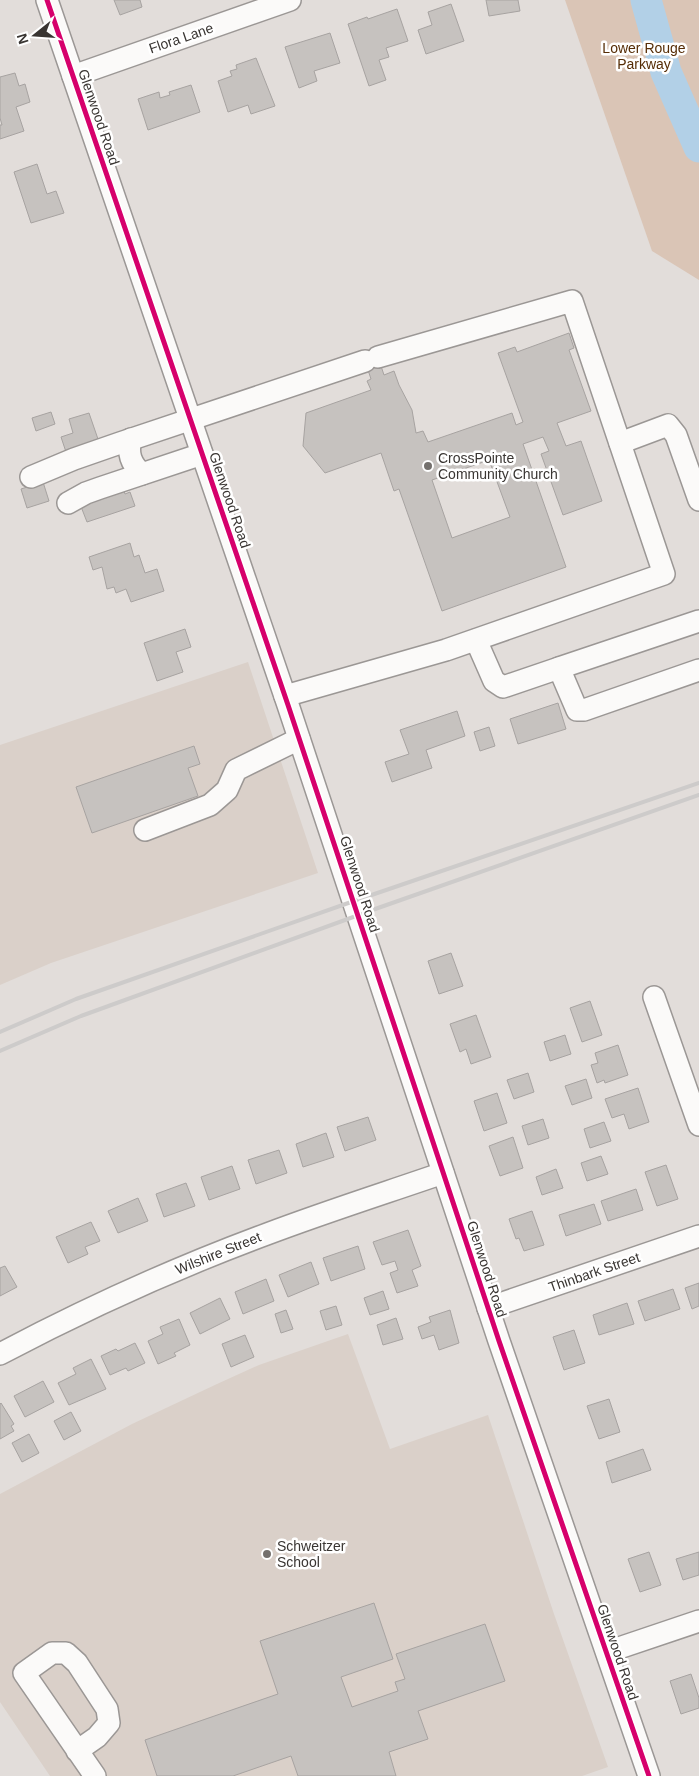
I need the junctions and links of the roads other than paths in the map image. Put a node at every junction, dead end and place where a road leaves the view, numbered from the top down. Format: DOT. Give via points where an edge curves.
graph roads {
  1 [pos="46,0"];
  2 [pos="290,0"];
  3 [pos="73,76"];
  4 [pos="190,420"];
  5 [pos="131,439"];
  6 [pos="620,443"];
  7 [pos="202,454"];
  8 [pos="142,474"];
  9 [pos="31,477"];
  10 [pos="699,500"];
  11 [pos="68,504"];
  12 [pos="699,621"];
  13 [pos="476,640"];
  14 [pos="558,668"];
  15 [pos="699,670"];
  16 [pos="285,696"];
  17 [pos="299,739"];
  18 [pos="145,830"];
  19 [pos="654,997"];
  20 [pos="699,1125"];
  21 [pos="443,1172"];
  22 [pos="699,1236"];
  23 [pos="488,1308"];
  24 [pos="0,1354"];
  25 [pos="699,1621"];
  26 [pos="606,1652"];
  27 [pos="77,1751"];
  28 [pos="95,1776"];
  29 [pos="649,1776"];
  1 -- 3 [label="street, Glenwood Road"];
  2 -- 3 [label="street, Flora Lane"];
  3 -- 4 [label="street, Glenwood Road"];
  4 -- 5 [label="street"];
  4 -- 6 [label="street" via="371,359 572,301"];
  4 -- 7 [label="street, Glenwood Road"];
  5 -- 8 [label="street" via="130,457"];
  5 -- 9 [label="street"];
  6 -- 10 [label="street" via="668,425 676,435"];
  6 -- 13 [label="street" via="664,574"];
  7 -- 8 [label="street"];
  7 -- 16 [label="street, Glenwood Road"];
  8 -- 11 [label="street" via="86,493"];
  12 -- 14 [label="street"];
  13 -- 14 [label="street" via="494,681 503,687"];
  13 -- 16 [label="street"];
  14 -- 15 [label="street" via="576,710"];
  16 -- 17 [label="street, Glenwood Road"];
  17 -- 18 [label="street" via="236,770 227,790 210,805"];
  17 -- 21 [label="street, Glenwood Road"];
  19 -- 20 [label="street"];
  21 -- 23 [label="street, Glenwood Road"];
  21 -- 24 [label="street, Wilshire Street" via="209,1256 84,1311"];
  22 -- 23 [label="street, Thinbark Street"];
  23 -- 26 [label="street, Glenwood Road"];
  25 -- 26 [label="street"];
  26 -- 29 [label="street, Glenwood Road"];
  27 -- 27 [label="street" via="24,1673 52,1653 66,1653 77,1663 107,1709 109,1723 97,1737"];
  27 -- 28 [label="street"];
}
